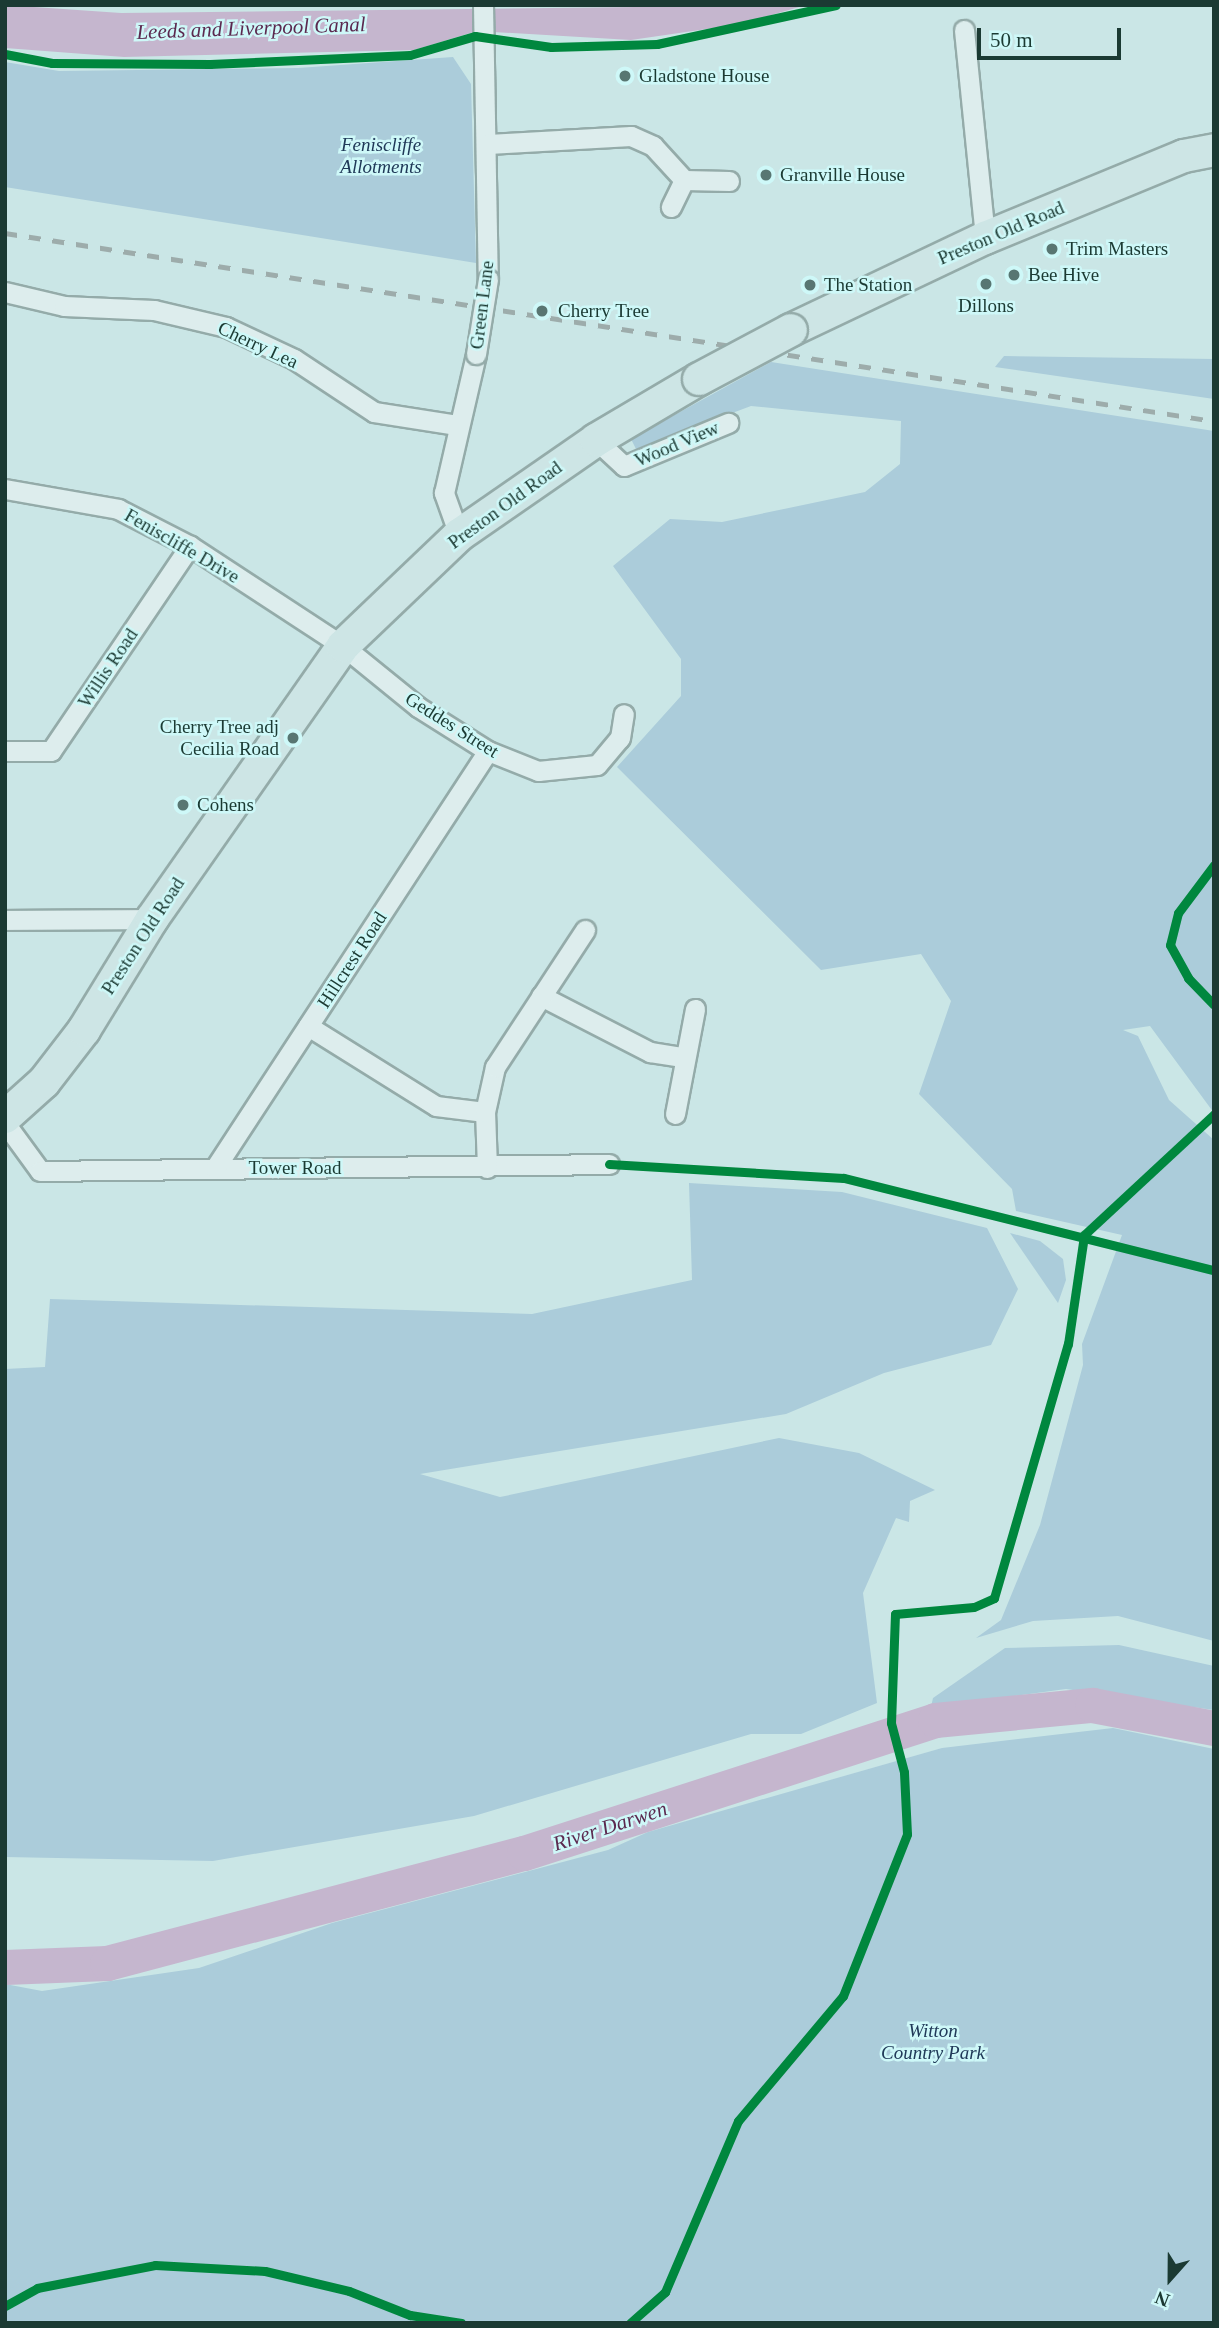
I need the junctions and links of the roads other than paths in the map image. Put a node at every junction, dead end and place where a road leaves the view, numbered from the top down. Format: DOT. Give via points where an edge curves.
graph roads {
  1 [pos="483,5"];
  2 [pos="964,30"];
  3 [pos="488,144"];
  4 [pos="1214,150"];
  5 [pos="684,180"];
  6 [pos="729,181"];
  7 [pos="671,207"];
  8 [pos="985,238"];
  9 [pos="5,292"];
  10 [pos="727,423"];
  11 [pos="457,425"];
  12 [pos="596,439"];
  13 [pos="5,489"];
  14 [pos="459,535"];
  15 [pos="190,546"];
  16 [pos="342,646"];
  17 [pos="624,714"];
  18 [pos="5,751"];
  19 [pos="488,751"];
  20 [pos="152,919"];
  21 [pos="5,920"];
  22 [pos="584,930"];
  23 [pos="541,996"];
  24 [pos="695,1009"];
  25 [pos="308,1027"];
  26 [pos="683,1057"];
  27 [pos="485,1112"];
  28 [pos="675,1114"];
  29 [pos="5,1117"];
  30 [pos="5,1123"];
  31 [pos="609,1164"];
  32 [pos="215,1168"];
  33 [pos="487,1168"];
  1 -- 3 [label="street, Green Lane" via="488,44"];
  2 -- 8 [label="street"];
  3 -- 5 [label="street" via="631,136 653,146"];
  3 -- 11 [label="street, Green Lane, bridge" via="488,279 476,354"];
  4 -- 8 [label="main road, Preston Old Road" via="1184,156"];
  5 -- 6 [label="street"];
  5 -- 7 [label="street"];
  8 -- 12 [label="main road, Preston Old Road, bridge" via="791,330"];
  9 -- 11 [label="street, Cherry Lea" via="64,306 154,310 226,327 294,359 374,412"];
  10 -- 12 [label="street, Wood View" via="624,466"];
  11 -- 14 [label="street, Green Lane" via="444,493"];
  12 -- 14 [label="main road, Preston Old Road"];
  13 -- 15 [label="street, Feniscliffe Drive" via="118,509"];
  14 -- 16 [label="main road, Preston Old Road"];
  15 -- 16 [label="street, Feniscliffe Drive"];
  15 -- 18 [label="street, Willis Road" via="51,751"];
  16 -- 19 [label="street, Geddes Street"];
  16 -- 20 [label="main road, Preston Old Road"];
  17 -- 19 [label="street, Geddes Street" via="621,738 592,768 538,771"];
  19 -- 25 [label="street, Hillcrest Road"];
  20 -- 21 [label="street"];
  20 -- 29 [label="main road, Preston Old Road" via="84,1030 44,1082"];
  22 -- 23 [label="street"];
  23 -- 26 [label="street" via="650,1052"];
  23 -- 27 [label="street" via="495,1067"];
  24 -- 26 [label="street"];
  25 -- 27 [label="street" via="436,1106"];
  25 -- 32 [label="street, Hillcrest Road"];
  26 -- 28 [label="street"];
  27 -- 33 [label="street"];
  30 -- 32 [label="street, Tower Road" via="40,1171"];
  31 -- 33 [label="street, Tower Road"];
  32 -- 33 [label="street, Tower Road"];
}
